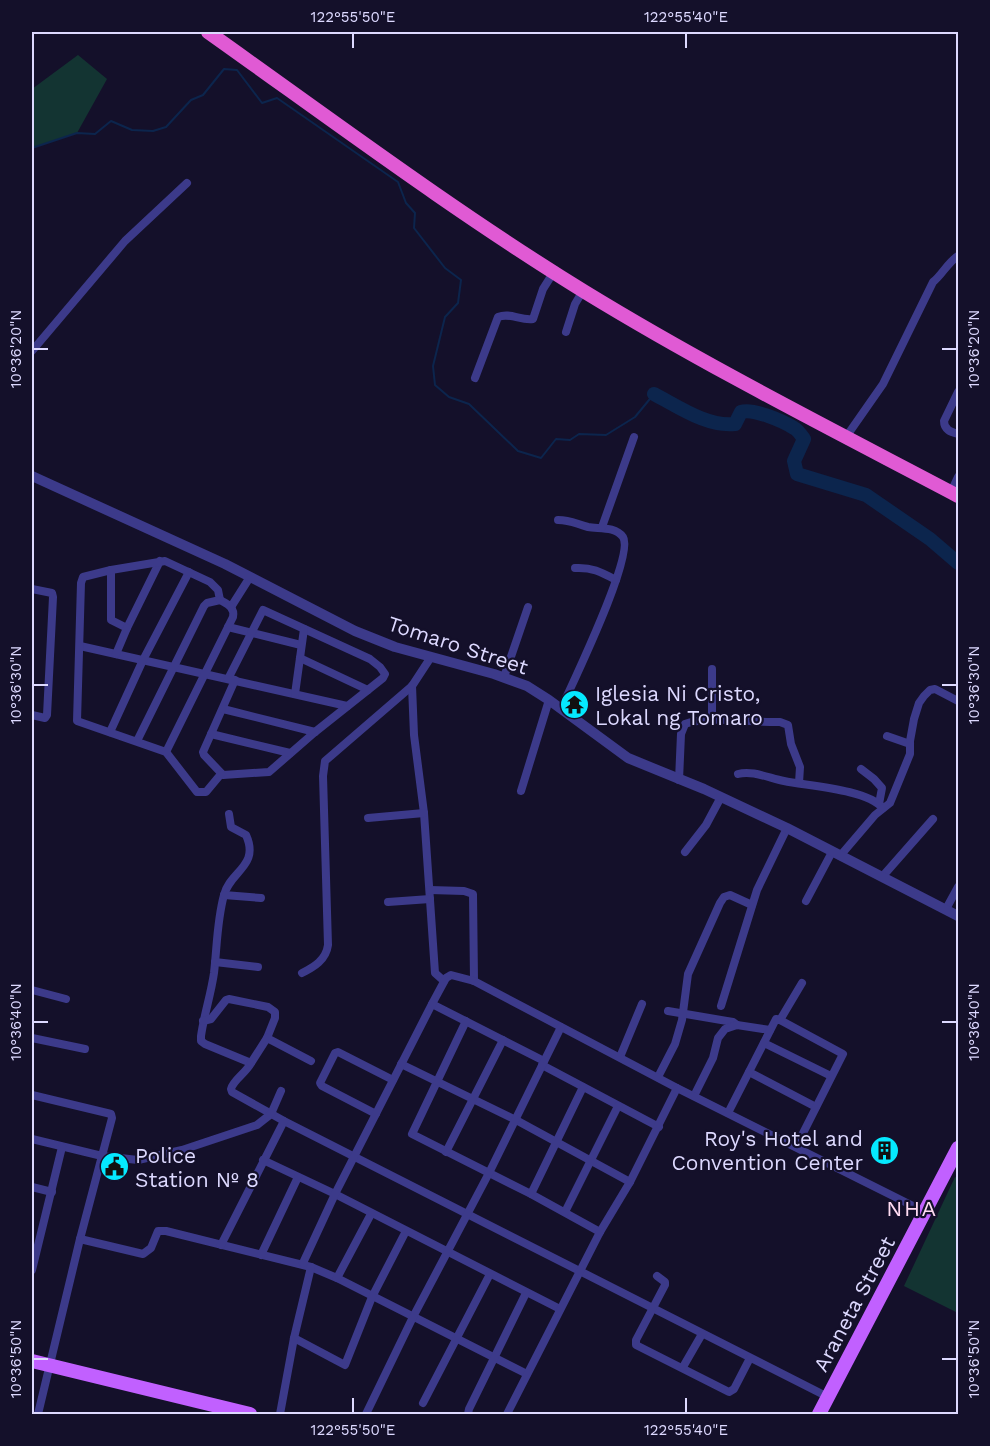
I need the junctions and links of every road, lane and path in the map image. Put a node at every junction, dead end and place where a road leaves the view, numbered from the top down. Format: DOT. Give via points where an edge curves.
graph roads {
  1 [pos="208,32"];
  2 [pos="218,32"];
  3 [pos="351,130"];
  4 [pos="187,183"];
  5 [pos="958,256"];
  6 [pos="555,270"];
  7 [pos="584,288"];
  8 [pos="566,332"];
  9 [pos="32,351"];
  10 [pos="475,378"];
  11 [pos="958,392"];
  12 [pos="848,434"];
  13 [pos="958,434"];
  14 [pos="634,437"];
  15 [pos="32,477"];
  16 [pos="956,488"];
  17 [pos="558,520"];
  18 [pos="602,527"];
  19 [pos="160,561"];
  20 [pos="575,568"];
  21 [pos="111,570"];
  22 [pos="189,572"];
  23 [pos="250,578"];
  24 [pos="616,580"];
  25 [pos="32,590"];
  26 [pos="220,600"];
  27 [pos="231,607"];
  28 [pos="528,607"];
  29 [pos="228,627"];
  30 [pos="127,628"];
  31 [pos="304,628"];
  32 [pos="250,633"];
  33 [pos="301,645"];
  34 [pos="80,646"];
  35 [pos="116,654"];
  36 [pos="300,657"];
  37 [pos="431,657"];
  38 [pos="143,660"];
  39 [pos="173,666"];
  40 [pos="712,669"];
  41 [pos="204,674"];
  42 [pos="504,677"];
  43 [pos="232,680"];
  44 [pos="412,686"];
  45 [pos="368,690"];
  46 [pos="295,693"];
  47 [pos="549,700"];
  48 [pos="958,701"];
  49 [pos="347,706"];
  50 [pos="223,709"];
  51 [pos="561,709"];
  52 [pos="32,715"];
  53 [pos="712,720"];
  54 [pos="110,732"];
  55 [pos="315,732"];
  56 [pos="211,734"];
  57 [pos="887,736"];
  58 [pos="137,741"];
  59 [pos="910,744"];
  60 [pos="166,752"];
  61 [pos="290,753"];
  62 [pos="861,769"];
  63 [pos="221,774"];
  64 [pos="738,774"];
  65 [pos="679,780"];
  66 [pos="799,783"];
  67 [pos="521,791"];
  68 [pos="721,797"];
  69 [pos="881,806"];
  70 [pos="424,813"];
  71 [pos="229,814"];
  72 [pos="368,818"];
  73 [pos="933,819"];
  74 [pos="786,828"];
  75 [pos="686,852"];
  76 [pos="836,854"];
  77 [pos="882,877"];
  78 [pos="958,887"];
  79 [pos="224,895"];
  80 [pos="430,895"];
  81 [pos="261,898"];
  82 [pos="388,902"];
  83 [pos="806,902"];
  84 [pos="752,905"];
  85 [pos="946,909"];
  86 [pos="958,916"];
  87 [pos="215,962"];
  88 [pos="258,967"];
  89 [pos="302,973"];
  90 [pos="444,981"];
  91 [pos="474,981"];
  92 [pos="802,983"];
  93 [pos="32,990"];
  94 [pos="66,999"];
  95 [pos="432,1004"];
  96 [pos="642,1004"];
  97 [pos="721,1006"];
  98 [pos="668,1011"];
  99 [pos="682,1014"];
  100 [pos="780,1020"];
  101 [pos="203,1021"];
  102 [pos="466,1021"];
  103 [pos="737,1025"];
  104 [pos="561,1027"];
  105 [pos="770,1030"];
  106 [pos="32,1038"];
  107 [pos="267,1038"];
  108 [pos="503,1040"];
  109 [pos="764,1043"];
  110 [pos="85,1049"];
  111 [pos="620,1057"];
  112 [pos="311,1061"];
  113 [pos="251,1063"];
  114 [pos="543,1063"];
  115 [pos="401,1064"];
  116 [pos="749,1072"];
  117 [pos="831,1076"];
  118 [pos="657,1077"];
  119 [pos="393,1080"];
  120 [pos="437,1081"];
  121 [pos="583,1088"];
  122 [pos="677,1088"];
  123 [pos="281,1091"];
  124 [pos="32,1095"];
  125 [pos="694,1096"];
  126 [pos="472,1098"];
  127 [pos="618,1106"];
  128 [pos="816,1107"];
  129 [pos="729,1113"];
  130 [pos="271,1114"];
  131 [pos="376,1114"];
  132 [pos="516,1120"];
  133 [pos="284,1122"];
  134 [pos="659,1126"];
  135 [pos="32,1139"];
  136 [pos="556,1141"];
  137 [pos="62,1147"];
  138 [pos="796,1147"];
  139 [pos="958,1148"];
  140 [pos="446,1152"];
  141 [pos="102,1156"];
  142 [pos="354,1156"];
  143 [pos="264,1160"];
  144 [pos="592,1160"];
  145 [pos="954,1169"];
  146 [pos="489,1173"];
  147 [pos="298,1177"];
  148 [pos="630,1182"];
  149 [pos="32,1187"];
  150 [pos="52,1192"];
  151 [pos="335,1194"];
  152 [pos="531,1194"];
  153 [pos="566,1212"];
  154 [pos="925,1212"];
  155 [pos="468,1213"];
  156 [pos="371,1214"];
  157 [pos="32,1228"];
  158 [pos="43,1230"];
  159 [pos="406,1231"];
  160 [pos="600,1232"];
  161 [pos="80,1239"];
  162 [pos="221,1245"];
  163 [pos="447,1253"];
  164 [pos="261,1255"];
  165 [pos="307,1265"];
  166 [pos="32,1270"];
  167 [pos="580,1271"];
  168 [pos="490,1274"];
  169 [pos="657,1276"];
  170 [pos="337,1278"];
  171 [pos="526,1293"];
  172 [pos="372,1297"];
  173 [pos="560,1309"];
  174 [pos="652,1309"];
  175 [pos="413,1317"];
  176 [pos="702,1334"];
  177 [pos="294,1338"];
  178 [pos="456,1339"];
  179 [pos="494,1357"];
  180 [pos="750,1358"];
  181 [pos="32,1361"];
  182 [pos="50,1366"];
  183 [pos="683,1367"];
  184 [pos="527,1374"];
  185 [pos="828,1398"];
  186 [pos="423,1403"];
  187 [pos="38,1414"];
  188 [pos="250,1414"];
  189 [pos="280,1414"];
  190 [pos="366,1414"];
  191 [pos="468,1414"];
  192 [pos="507,1414"];
  193 [pos="819,1414"];
  1 -- 3 [label="highway"];
  2 -- 3 [label="highway"];
  3 -- 6 [label="highway" via="470,217"];
  4 -- 9 [label="street" via="125,242"];
  5 -- 12 [label="street" via="933,282 883,384"];
  6 -- 7 [label="highway"];
  6 -- 10 [label="street" via="543,289 533,319 498,317"];
  7 -- 8 [label="street"];
  7 -- 12 [label="highway" via="730,374"];
  11 -- 13 [label="street" via="944,421 949,431"];
  12 -- 16 [label="highway"];
  14 -- 18 [label="street"];
  15 -- 23 [label="street, Tomaro Street"];
  17 -- 18 [label="street"];
  18 -- 24 [label="street" via="622,535 624,540"];
  19 -- 21 [label="street"];
  19 -- 22 [label="street"];
  19 -- 30 [label="street"];
  20 -- 24 [label="street" via="598,569"];
  21 -- 30 [label="street" via="111,620"];
  21 -- 34 [label="street" via="81,580"];
  22 -- 26 [label="street" via="214,585"];
  22 -- 38 [label="street"];
  23 -- 27 [label="street"];
  23 -- 37 [label="street, Tomaro Street" via="356,631"];
  24 -- 51 [label="street"];
  25 -- 52 [label="street" via="49,591 53,597 47,715"];
  26 -- 27 [label="street"];
  26 -- 39 [label="street" via="204,606"];
  27 -- 29 [label="street" via="234,613"];
  28 -- 42 [label="street"];
  29 -- 32 [label="street"];
  29 -- 41 [label="street"];
  30 -- 35 [label="street"];
  31 -- 32 [label="street" via="263,610"];
  31 -- 33 [label="street"];
  31 -- 45 [label="street" via="380,667 383,678"];
  32 -- 33 [label="street"];
  32 -- 43 [label="street"];
  33 -- 36 [label="street"];
  34 -- 35 [label="street"];
  34 -- 54 [label="street" via="77,721"];
  35 -- 38 [label="street"];
  36 -- 45 [label="street"];
  36 -- 46 [label="street"];
  37 -- 42 [label="street, Tomaro Street"];
  37 -- 44 [label="street"];
  38 -- 39 [label="street"];
  38 -- 54 [label="street"];
  39 -- 41 [label="street"];
  39 -- 58 [label="street"];
  40 -- 53 [label="street"];
  41 -- 43 [label="street"];
  41 -- 60 [label="street"];
  42 -- 47 [label="street, Tomaro Street"];
  43 -- 46 [label="street"];
  43 -- 50 [label="street"];
  44 -- 70 [label="street"];
  44 -- 89 [label="street" via="324,761 328,945 324,958"];
  45 -- 49 [label="street"];
  46 -- 49 [label="street"];
  47 -- 51 [label="street, Tomaro Street"];
  47 -- 67 [label="street"];
  48 -- 59 [label="street" via="930,690 919,704"];
  49 -- 55 [label="street"];
  50 -- 55 [label="street"];
  50 -- 56 [label="street"];
  51 -- 65 [label="street, Tomaro Street" via="628,758"];
  53 -- 65 [label="street" via="685,724"];
  53 -- 66 [label="street" via="786,723 800,767"];
  54 -- 58 [label="street"];
  55 -- 61 [label="street"];
  56 -- 61 [label="street"];
  56 -- 63 [label="street" via="204,755"];
  57 -- 59 [label="street"];
  58 -- 60 [label="street"];
  59 -- 69 [label="street" via="909,759 890,803"];
  60 -- 63 [label="street" via="197,792 206,792"];
  61 -- 63 [label="street" via="270,772"];
  62 -- 69 [label="street" via="882,788"];
  64 -- 66 [label="street" via="746,772"];
  65 -- 68 [label="street, Tomaro Street"];
  66 -- 69 [label="street" via="855,795"];
  68 -- 74 [label="street, Tomaro Street"];
  68 -- 75 [label="street"];
  69 -- 76 [label="street"];
  70 -- 72 [label="street"];
  70 -- 80 [label="street"];
  71 -- 79 [label="street" via="231,827 246,835 250,854"];
  73 -- 77 [label="street"];
  74 -- 76 [label="street, Tomaro Street"];
  74 -- 84 [label="street"];
  76 -- 77 [label="street, Tomaro Street"];
  76 -- 83 [label="street"];
  77 -- 85 [label="street, Tomaro Street"];
  78 -- 85 [label="street"];
  79 -- 81 [label="street"];
  79 -- 87 [label="street"];
  80 -- 82 [label="street"];
  80 -- 90 [label="street" via="435,973"];
  80 -- 91 [label="street" via="464,891 473,894"];
  84 -- 97 [label="street"];
  84 -- 99 [label="street" via="734,896 724,897 688,974"];
  85 -- 86 [label="street, Tomaro Street"];
  87 -- 88 [label="street"];
  87 -- 101 [label="street"];
  90 -- 91 [label="street" via="451,975"];
  90 -- 95 [label="street"];
  91 -- 104 [label="street"];
  92 -- 100 [label="street"];
  93 -- 94 [label="street"];
  95 -- 102 [label="street"];
  95 -- 115 [label="street"];
  96 -- 111 [label="street"];
  98 -- 99 [label="street"];
  99 -- 103 [label="street"];
  99 -- 118 [label="street" via="675,1044"];
  100 -- 105 [label="street" via="776,1019"];
  100 -- 117 [label="street" via="843,1054"];
  101 -- 107 [label="street" via="211,1019 229,999 268,1007 275,1012 275,1018"];
  101 -- 113 [label="street" via="204,1044"];
  102 -- 108 [label="street"];
  102 -- 120 [label="street"];
  103 -- 105 [label="street"];
  103 -- 125 [label="street" via="725,1029 718,1038 713,1058"];
  104 -- 111 [label="street"];
  104 -- 114 [label="street"];
  105 -- 109 [label="street"];
  106 -- 110 [label="street"];
  107 -- 112 [label="street"];
  107 -- 113 [label="street"];
  108 -- 114 [label="street"];
  108 -- 126 [label="street"];
  109 -- 116 [label="street"];
  109 -- 117 [label="street"];
  111 -- 118 [label="street"];
  113 -- 130 [label="street" via="232,1084 231,1091"];
  114 -- 121 [label="street"];
  114 -- 132 [label="street"];
  115 -- 119 [label="street"];
  115 -- 120 [label="street"];
  116 -- 128 [label="street"];
  116 -- 129 [label="street"];
  117 -- 128 [label="street"];
  118 -- 122 [label="street"];
  119 -- 131 [label="street"];
  119 -- 131 [label="street" via="338,1052 329,1064 322,1086"];
  120 -- 126 [label="street"];
  120 -- 140 [label="street" via="412,1134"];
  121 -- 127 [label="street"];
  121 -- 136 [label="street"];
  122 -- 125 [label="street"];
  122 -- 134 [label="street"];
  123 -- 130 [label="street"];
  124 -- 141 [label="street" via="111,1114"];
  125 -- 129 [label="street"];
  126 -- 132 [label="street"];
  126 -- 140 [label="street"];
  127 -- 134 [label="street"];
  127 -- 144 [label="street"];
  128 -- 138 [label="street"];
  129 -- 138 [label="street"];
  130 -- 133 [label="street"];
  130 -- 141 [label="street" via="257,1125 182,1150 138,1160"];
  131 -- 142 [label="street"];
  132 -- 136 [label="street"];
  132 -- 146 [label="street"];
  133 -- 142 [label="street"];
  133 -- 143 [label="street"];
  134 -- 148 [label="street"];
  135 -- 137 [label="street"];
  136 -- 144 [label="street"];
  136 -- 152 [label="street"];
  137 -- 141 [label="street"];
  137 -- 150 [label="street"];
  138 -- 154 [label="street"];
  139 -- 145 [label="main road, Araneta Street"];
  140 -- 146 [label="street"];
  141 -- 161 [label="street"];
  142 -- 151 [label="street"];
  142 -- 155 [label="street"];
  143 -- 147 [label="street"];
  143 -- 162 [label="street"];
  144 -- 148 [label="street"];
  144 -- 153 [label="street"];
  145 -- 154 [label="main road, Araneta Street"];
  146 -- 152 [label="street"];
  146 -- 155 [label="street"];
  147 -- 151 [label="street"];
  147 -- 164 [label="street"];
  148 -- 160 [label="street"];
  149 -- 150 [label="street"];
  150 -- 158 [label="street"];
  151 -- 156 [label="street"];
  151 -- 165 [label="street"];
  152 -- 153 [label="street"];
  153 -- 160 [label="street"];
  154 -- 185 [label="main road, Araneta Street"];
  155 -- 163 [label="street"];
  155 -- 167 [label="street"];
  156 -- 159 [label="street"];
  156 -- 170 [label="street"];
  157 -- 158 [label="street"];
  158 -- 166 [label="street"];
  159 -- 163 [label="street"];
  159 -- 172 [label="street"];
  160 -- 167 [label="street"];
  161 -- 162 [label="street" via="143,1254 150,1251 161,1230"];
  161 -- 182 [label="street"];
  162 -- 164 [label="street"];
  163 -- 168 [label="street"];
  163 -- 175 [label="street"];
  164 -- 165 [label="street"];
  165 -- 170 [label="street"];
  165 -- 177 [label="street"];
  167 -- 173 [label="street"];
  167 -- 174 [label="street"];
  168 -- 171 [label="street"];
  168 -- 178 [label="street"];
  169 -- 174 [label="street" via="665,1285"];
  170 -- 172 [label="street"];
  171 -- 173 [label="street"];
  171 -- 179 [label="street"];
  172 -- 175 [label="street"];
  172 -- 177 [label="street" via="345,1365"];
  173 -- 184 [label="street"];
  174 -- 176 [label="street"];
  174 -- 183 [label="street" via="635,1343"];
  175 -- 178 [label="street"];
  175 -- 190 [label="street"];
  176 -- 180 [label="street"];
  176 -- 183 [label="street"];
  177 -- 189 [label="street"];
  178 -- 179 [label="street"];
  178 -- 186 [label="street"];
  179 -- 184 [label="street"];
  179 -- 191 [label="street"];
  180 -- 183 [label="street" via="731,1392"];
  180 -- 185 [label="street"];
  181 -- 182 [label="main road"];
  182 -- 187 [label="street"];
  182 -- 188 [label="main road"];
  184 -- 192 [label="street"];
  185 -- 193 [label="main road, Araneta Street"];
}
